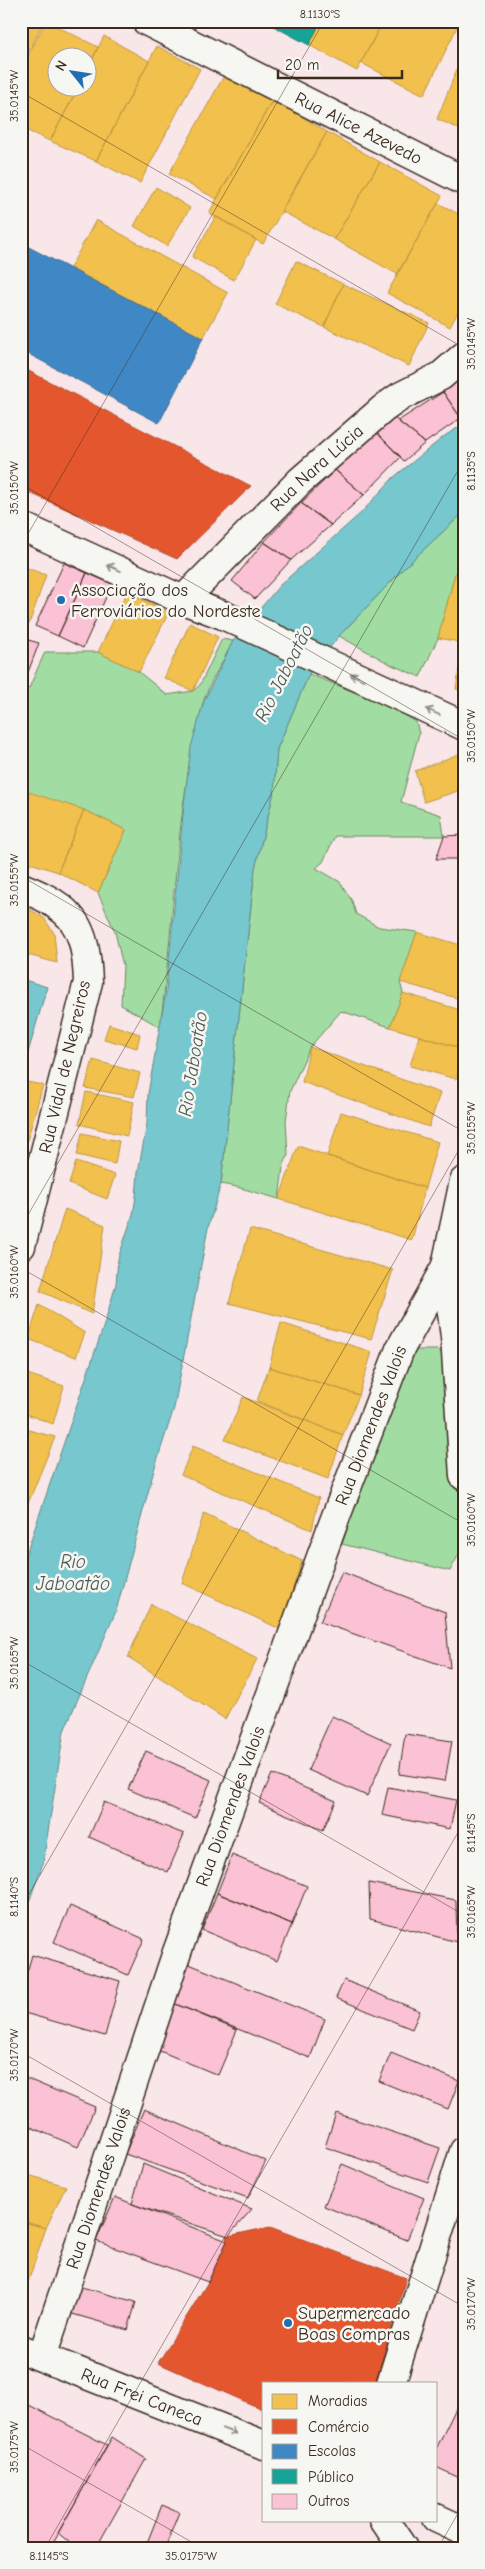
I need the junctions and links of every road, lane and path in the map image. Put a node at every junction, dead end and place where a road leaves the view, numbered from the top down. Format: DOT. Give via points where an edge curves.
graph roads {
  1 [pos="146,21"];
  2 [pos="464,181"];
  3 [pos="464,356"];
  4 [pos="21,526"];
  5 [pos="183,600"];
  6 [pos="464,726"];
  7 [pos="21,886"];
  8 [pos="464,1181"];
  9 [pos="21,1246"];
  10 [pos="446,1266"];
  11 [pos="464,1476"];
  12 [pos="464,2151"];
  13 [pos="31,2353"];
  14 [pos="391,2382"];
  15 [pos="262,2443"];
  16 [pos="438,2519"];
  17 [pos="464,2530"];
  1 -- 2 [label="street, Rua Alice Azevedo"];
  3 -- 5 [label="street, Rua Nara Lúcia" via="441,376 401,396 377,414 300,481"];
  5 -- 4 [label="street, one-way"];
  6 -- 5 [label="street, one-way" via="223,615"];
  7 -- 9 [label="street, Rua Vidal de Negreiros" via="63,910 81,930 88,982"];
  8 -- 10 [label="street"];
  10 -- 11 [label="street" via="455,1336"];
  10 -- 13 [label="street, Rua Diomendes Valois" via="400,1349 332,1524"];
  12 -- 14 [label="street"];
  13 -- 15 [label="street, Rua Frei Caneca, one-way"];
  16 -- 17 [label="street"];
}
